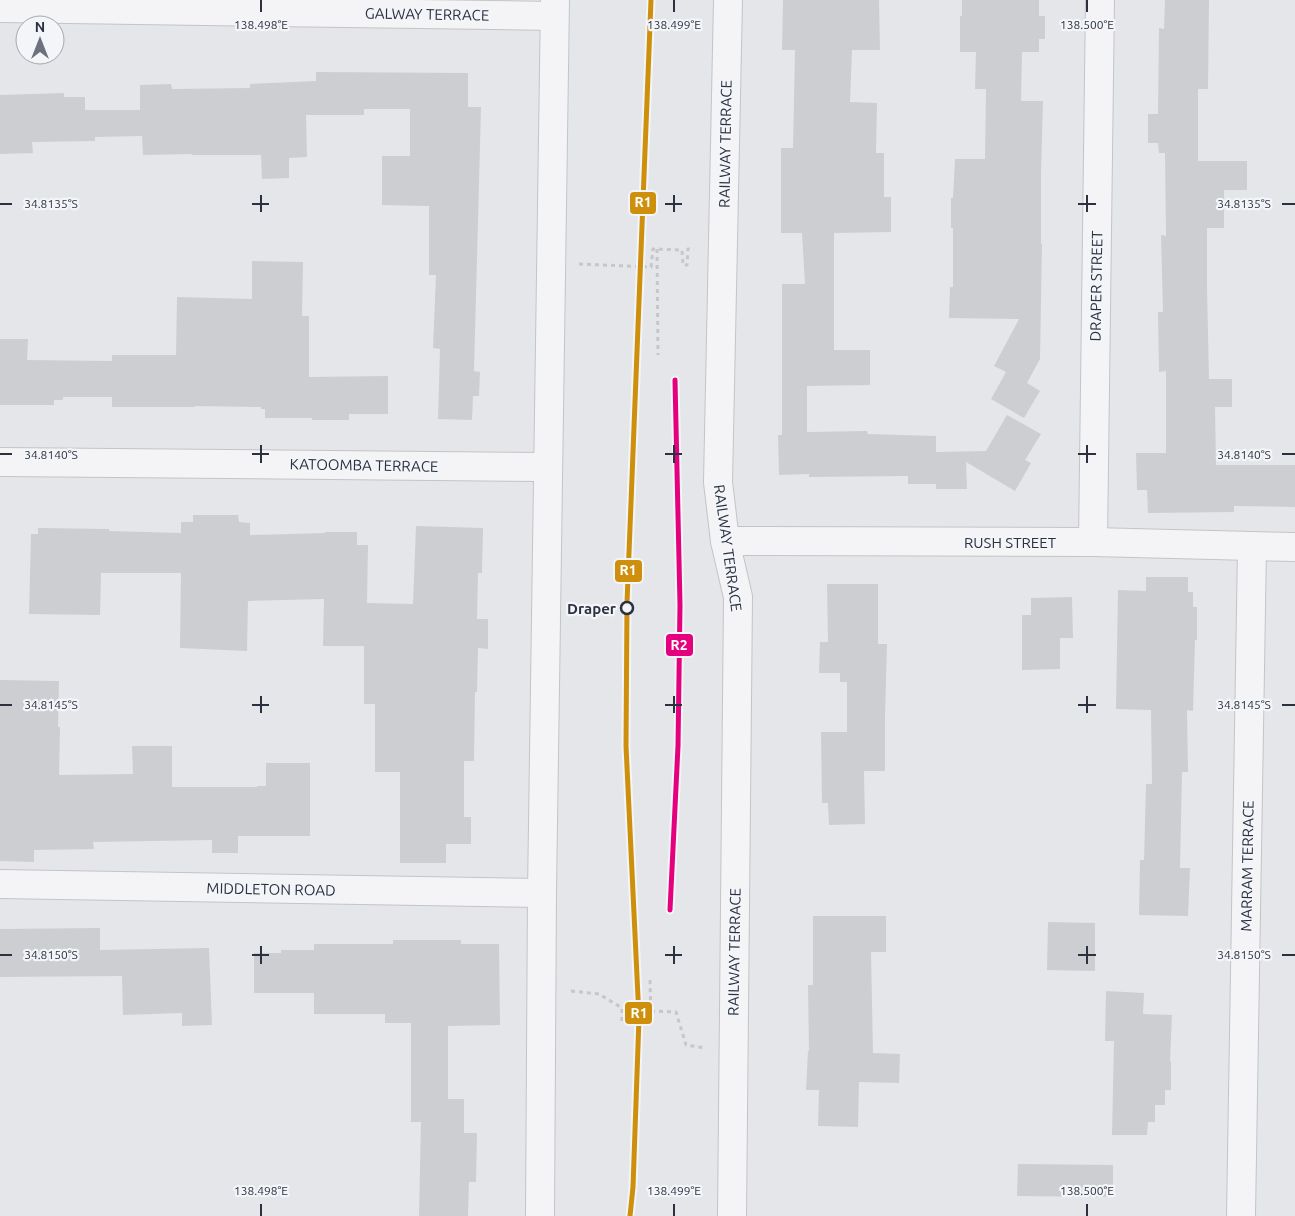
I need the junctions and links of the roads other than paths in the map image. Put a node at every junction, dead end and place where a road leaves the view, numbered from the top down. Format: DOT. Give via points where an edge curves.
graph roads {
  1 [pos="728,0"];
  2 [pos="1100,0"];
  3 [pos="0,8"];
  4 [pos="554,8"];
  5 [pos="0,462"];
  6 [pos="547,467"];
  7 [pos="725,541"];
  8 [pos="1093,542"];
  9 [pos="1252,547"];
  10 [pos="1295,547"];
  11 [pos="0,884"];
  12 [pos="542,893"];
  13 [pos="540,1216"];
  14 [pos="732,1216"];
  15 [pos="1241,1216"];
  1 -- 7 [label="street, RAILWAY TERRACE" via="718,482"];
  2 -- 8 [label="street, DRAPER STREET"];
  3 -- 4 [label="street, GALWAY TERRACE"];
  4 -- 6 [label="street"];
  5 -- 6 [label="street, KATOOMBA TERRACE"];
  6 -- 12 [label="street"];
  7 -- 8 [label="street, RUSH STREET"];
  7 -- 14 [label="street, RAILWAY TERRACE" via="738,597"];
  8 -- 9 [label="street, RUSH STREET"];
  9 -- 10 [label="street, RUSH STREET"];
  9 -- 15 [label="street, MARRAM TERRACE"];
  11 -- 12 [label="street, MIDDLETON ROAD"];
  12 -- 13 [label="street"];
}
